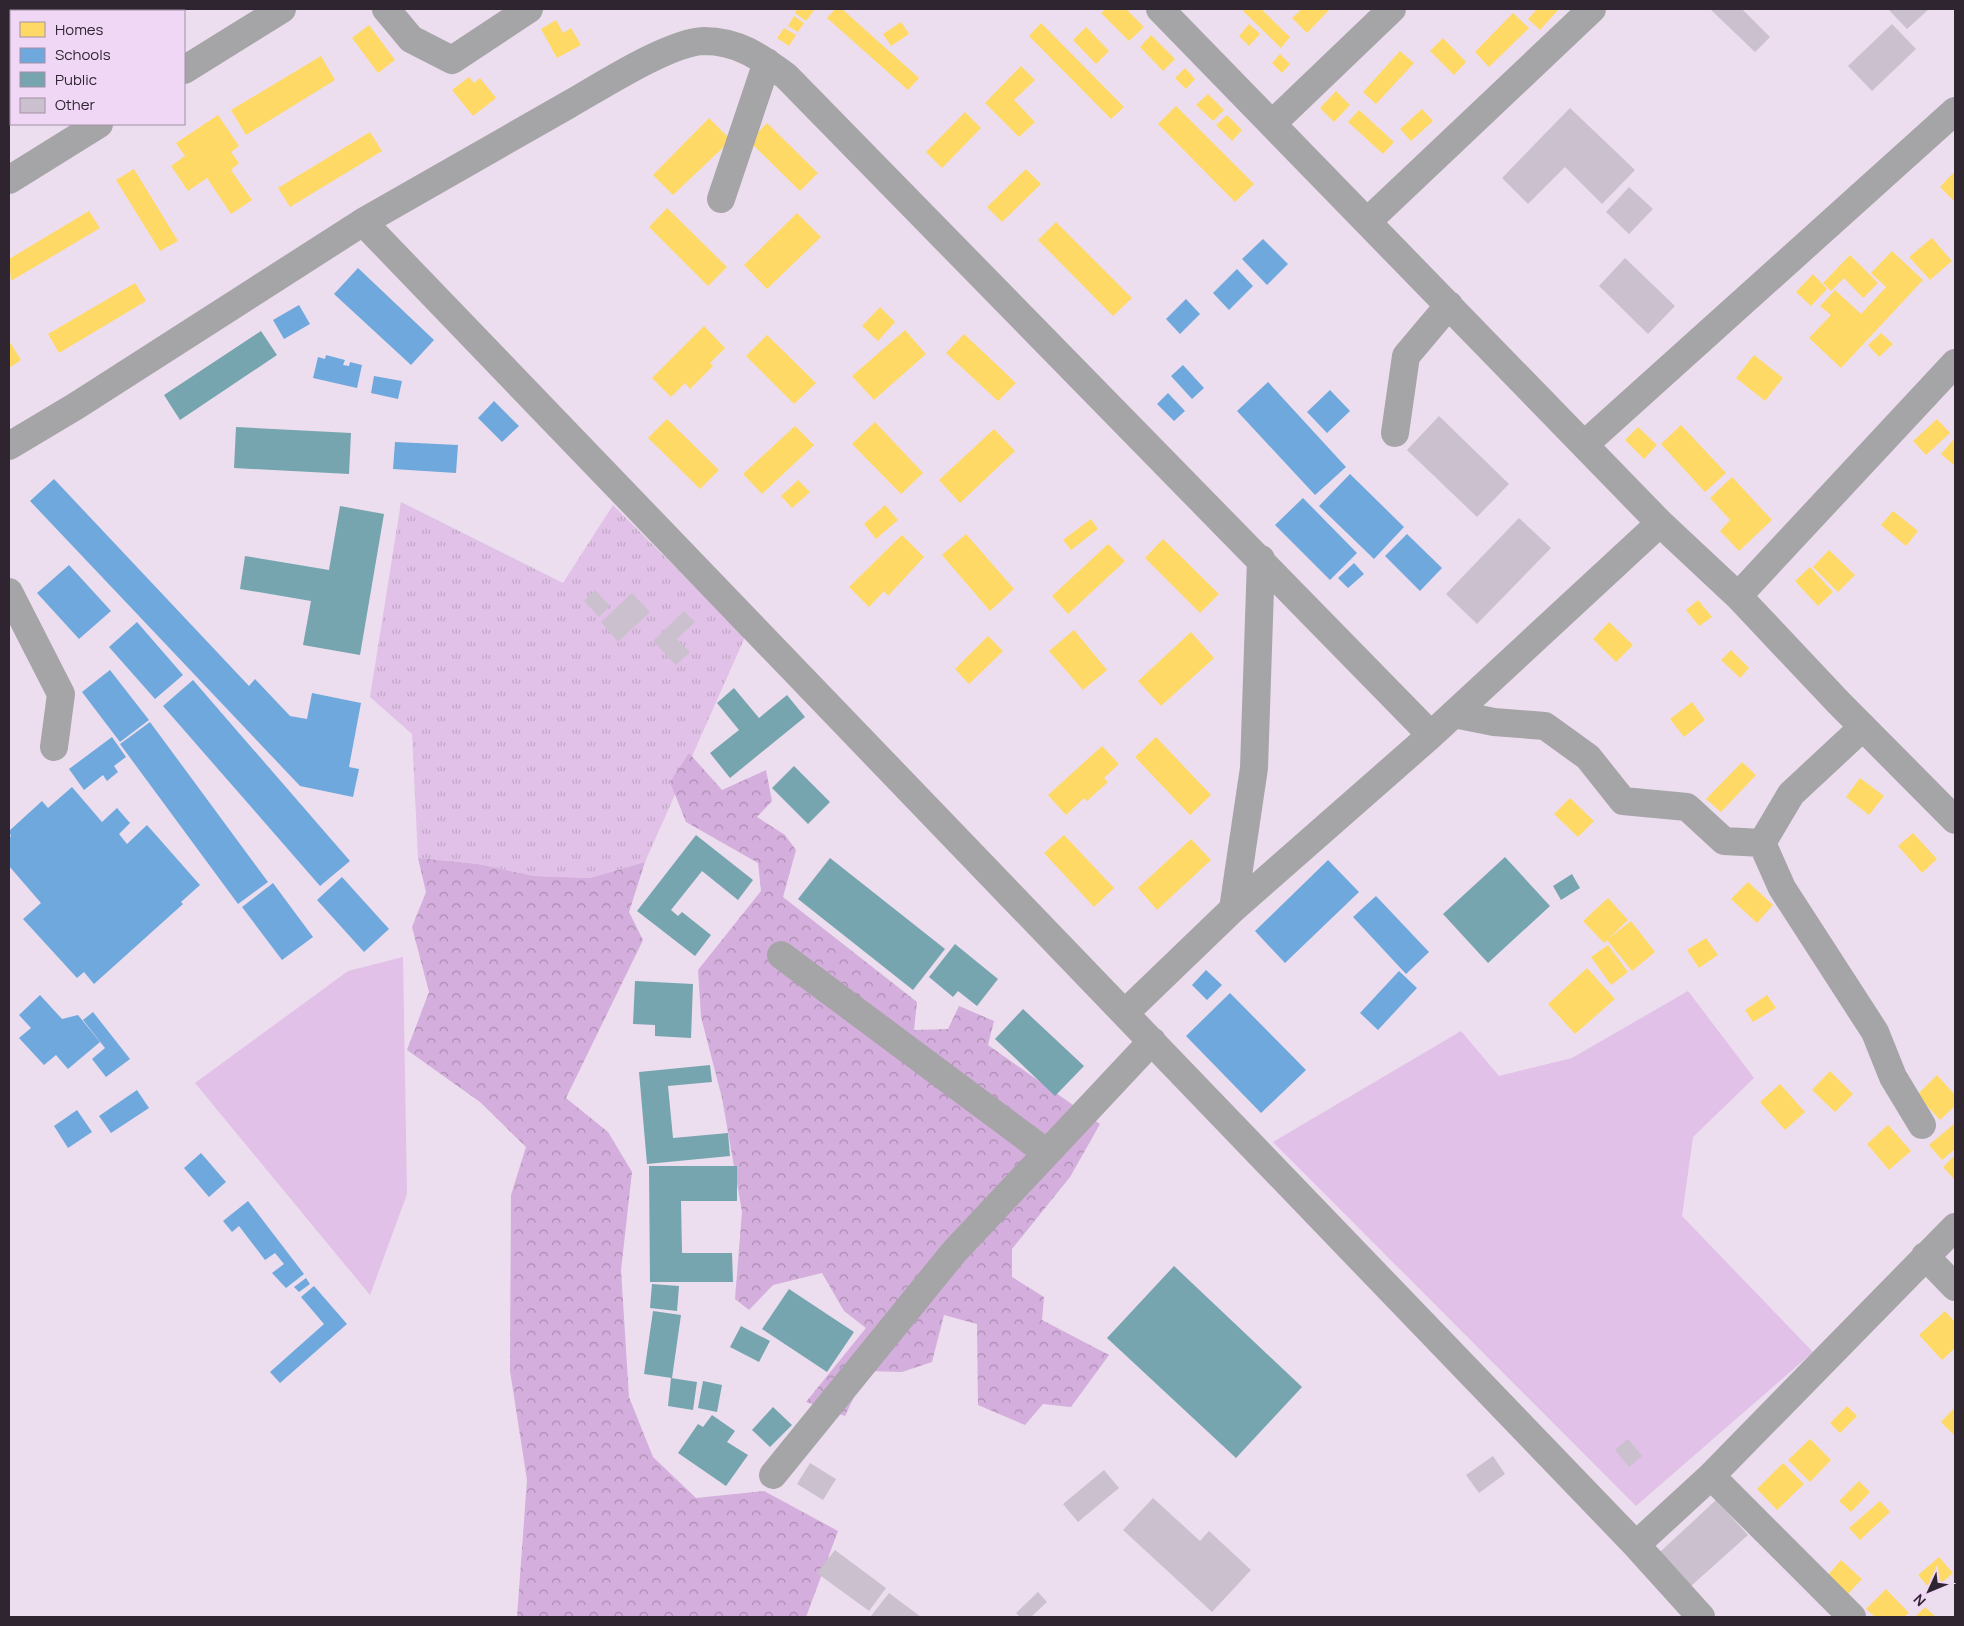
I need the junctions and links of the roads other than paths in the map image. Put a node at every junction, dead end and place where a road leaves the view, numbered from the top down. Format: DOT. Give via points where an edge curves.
graph roads {
  1 [pos="282,9"];
  2 [pos="386,9"];
  3 [pos="529,9"];
  4 [pos="1160,9"];
  5 [pos="1392,9"];
  6 [pos="1592,9"];
  7 [pos="767,62"];
  8 [pos="185,69"];
  9 [pos="1955,111"];
  10 [pos="1272,124"];
  11 [pos="97,125"];
  12 [pos="9,180"];
  13 [pos="721,200"];
  14 [pos="1368,221"];
  15 [pos="363,222"];
  16 [pos="1449,304"];
  17 [pos="1955,362"];
  18 [pos="1395,433"];
  19 [pos="1586,444"];
  20 [pos="9,446"];
  21 [pos="1660,523"];
  22 [pos="1260,560"];
  23 [pos="9,592"];
  24 [pos="1738,596"];
  25 [pos="1454,714"];
  26 [pos="1863,728"];
  27 [pos="1431,735"];
  28 [pos="54,747"];
  29 [pos="1955,820"];
  30 [pos="1762,843"];
  31 [pos="1233,909"];
  32 [pos="781,956"];
  33 [pos="1126,1012"];
  34 [pos="1152,1041"];
  35 [pos="1922,1125"];
  36 [pos="1047,1153"];
  37 [pos="1955,1227"];
  38 [pos="1925,1256"];
  39 [pos="1955,1287"];
  40 [pos="773,1475"];
  41 [pos="1711,1476"];
  42 [pos="1636,1545"];
  43 [pos="1701,1617"];
  44 [pos="1852,1617"];
  1 -- 8 [label="street"];
  2 -- 3 [label="street" via="411,39 452,60"];
  4 -- 10 [label="street"];
  5 -- 10 [label="street"];
  6 -- 14 [label="street"];
  7 -- 13 [label="street"];
  7 -- 15 [label="street" via="734,44 703,41 676,47 613,79"];
  7 -- 22 [label="street" via="786,76"];
  9 -- 19 [label="street"];
  10 -- 14 [label="street"];
  11 -- 12 [label="street"];
  14 -- 16 [label="street"];
  15 -- 20 [label="street"];
  15 -- 33 [label="street"];
  16 -- 18 [label="street" via="1406,356"];
  16 -- 19 [label="street"];
  17 -- 24 [label="street"];
  19 -- 21 [label="street"];
  21 -- 24 [label="street"];
  21 -- 25 [label="street"];
  22 -- 27 [label="street"];
  22 -- 31 [label="street" via="1254,768"];
  23 -- 28 [label="street" via="61,694"];
  24 -- 26 [label="street"];
  25 -- 27 [label="street"];
  25 -- 30 [label="street" via="1494,722 1545,726 1588,757 1623,801 1687,807 1724,841"];
  26 -- 29 [label="street"];
  26 -- 30 [label="street" via="1791,794"];
  27 -- 31 [label="street"];
  30 -- 35 [label="street" via="1782,888 1875,1032 1893,1077"];
  31 -- 33 [label="street"];
  32 -- 36 [label="street"];
  33 -- 34 [label="street"];
  34 -- 36 [label="street"];
  34 -- 42 [label="street"];
  36 -- 40 [label="street" via="954,1252"];
  37 -- 38 [label="street"];
  38 -- 39 [label="street"];
  38 -- 41 [label="street"];
  41 -- 42 [label="street"];
  41 -- 44 [label="street"];
  42 -- 43 [label="street"];
}
